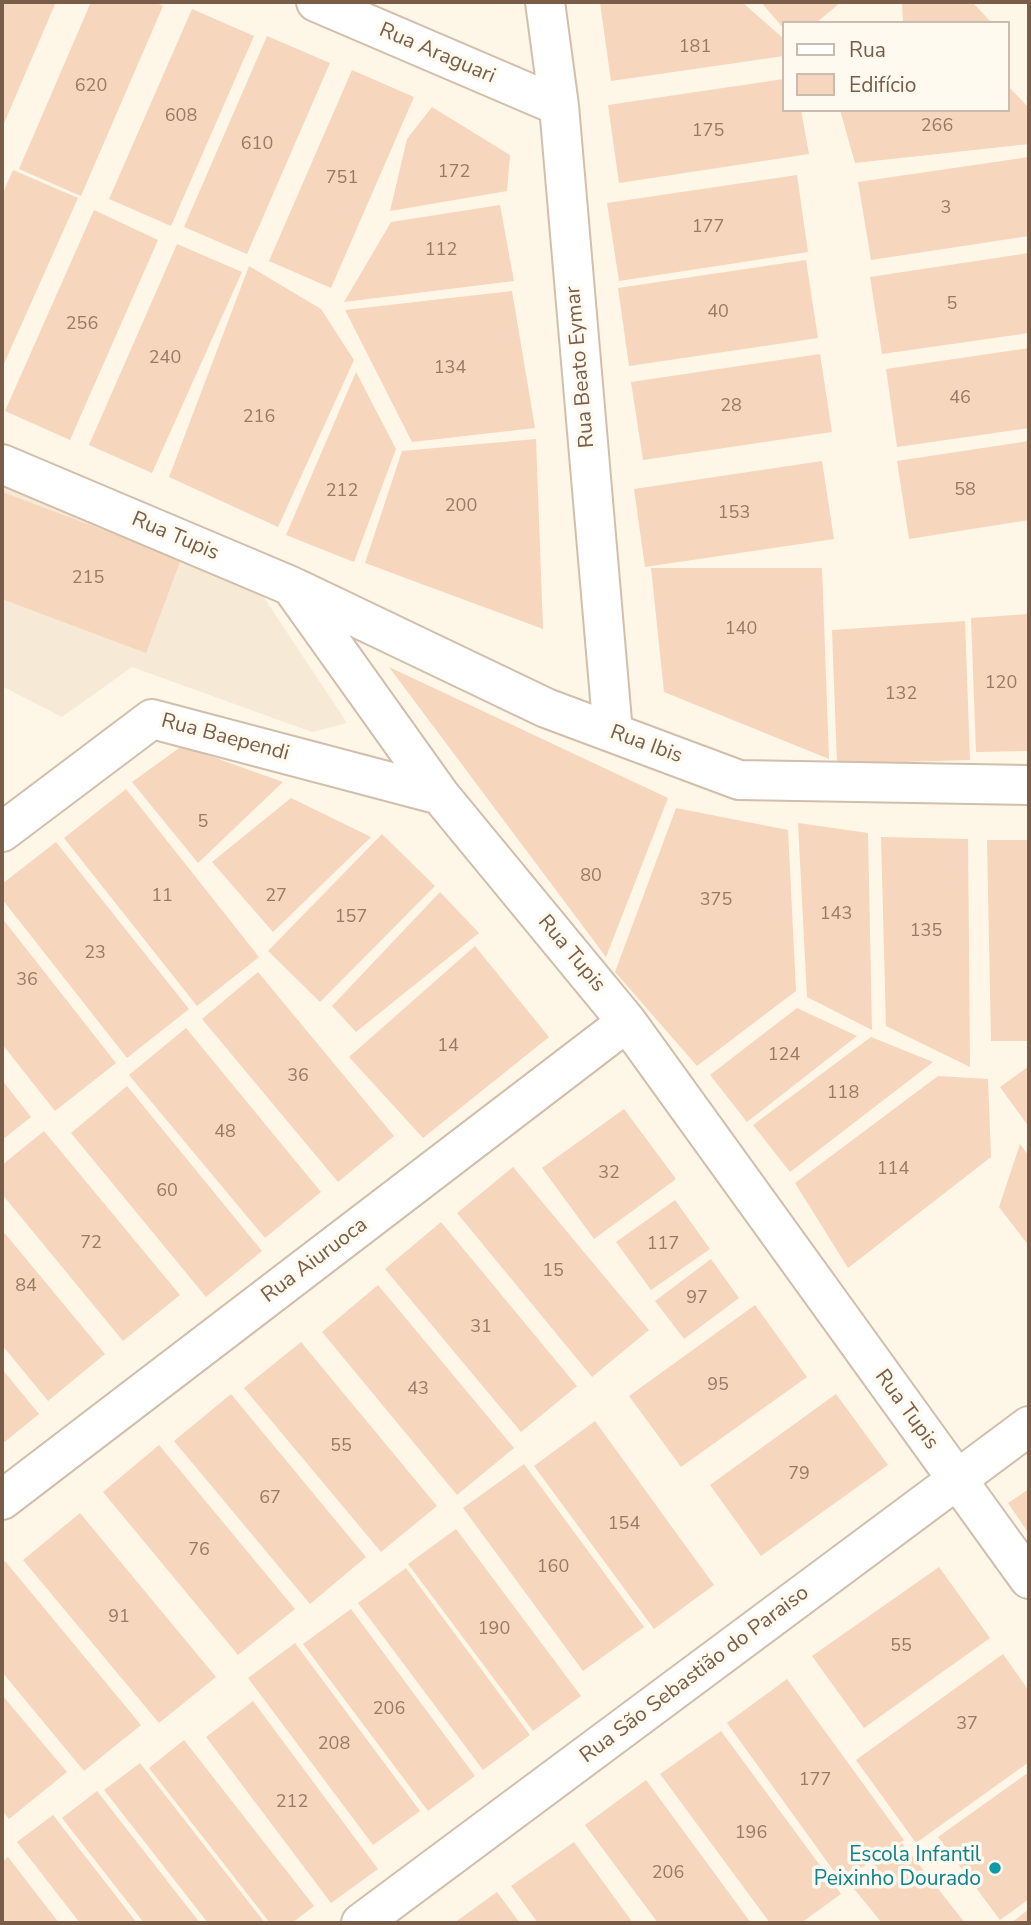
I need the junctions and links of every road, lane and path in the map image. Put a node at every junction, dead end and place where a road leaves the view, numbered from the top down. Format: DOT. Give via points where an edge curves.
graph roads {
  1 [pos="316,2"];
  2 [pos="545,2"];
  3 [pos="559,106"];
  4 [pos="2,464"];
  5 [pos="291,586"];
  6 [pos="613,733"];
  7 [pos="1029,785"];
  8 [pos="440,795"];
  9 [pos="2,832"];
  10 [pos="627,1022"];
  11 [pos="1029,1426"];
  12 [pos="957,1480"];
  13 [pos="2,1500"];
  14 [pos="1029,1580"];
  15 [pos="361,1923"];
  1 -- 3 [label="street, Rua Araguari"];
  2 -- 3 [label="street, Rua Beato Eymar"];
  3 -- 6 [label="street, Rua Beato Eymar"];
  4 -- 5 [label="street, Rua Tupis"];
  5 -- 6 [label="street, Rua Ibis" via="546,708"];
  5 -- 8 [label="street, Rua Tupis"];
  6 -- 7 [label="street, Rua Ibis" via="738,780"];
  8 -- 9 [label="street, Rua Baependi" via="152,719"];
  8 -- 10 [label="street, Rua Tupis"];
  10 -- 12 [label="street, Rua Tupis"];
  10 -- 13 [label="street, Rua Aiuruoca"];
  11 -- 12 [label="street, Rua São Sebastião do Paraiso"];
  12 -- 14 [label="street, Rua Tupis"];
  12 -- 15 [label="street, Rua São Sebastião do Paraiso"];
}
